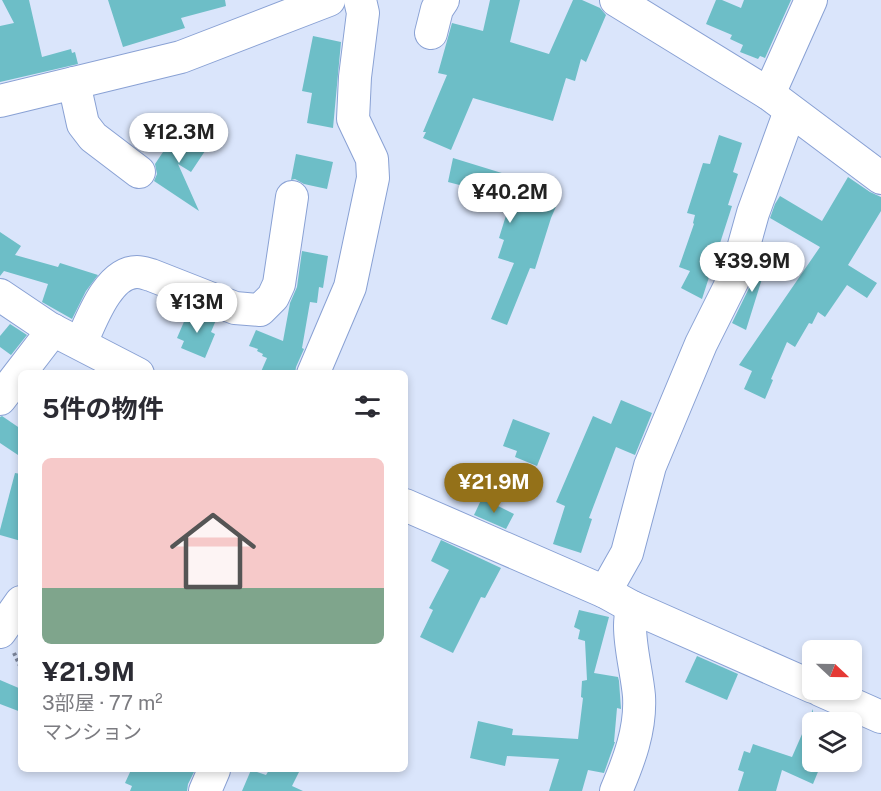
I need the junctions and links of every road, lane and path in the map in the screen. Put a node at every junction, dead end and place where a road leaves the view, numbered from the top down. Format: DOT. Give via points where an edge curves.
graph roads {
  1 [pos="329,0"];
  2 [pos="360,0"];
  3 [pos="443,0"];
  4 [pos="616,0"];
  5 [pos="811,0"];
  6 [pos="431,33"];
  7 [pos="74,83"];
  8 [pos="0,101"];
  9 [pos="779,103"];
  10 [pos="139,172"];
  11 [pos="881,178"];
  12 [pos="292,197"];
  13 [pos="0,295"];
  14 [pos="67,336"];
  15 [pos="31,370"];
  16 [pos="131,370"];
  17 [pos="315,370"];
  18 [pos="18,382"];
  19 [pos="0,399"];
  20 [pos="408,506"];
  21 [pos="619,599"];
  22 [pos="802,682"];
  23 [pos="843,700"];
  24 [pos="881,717"];
  25 [pos="213,772"];
  26 [pos="205,791"];
  27 [pos="616,791"];
  1 -- 7 [label="street" via="181,57"];
  2 -- 17 [label="street" via="363,14 353,119 372,159 373,178 350,287"];
  3 -- 6 [label="street"];
  4 -- 9 [label="street"];
  5 -- 9 [label="street"];
  7 -- 8 [label="street"];
  7 -- 10 [label="street" via="83,124 93,137"];
  9 -- 11 [label="street"];
  9 -- 21 [label="street" via="736,274 701,344 650,466"];
  12 -- 14 [label="street" via="279,284 260,310 235,308 138,272 128,273 113,283"];
  13 -- 14 [label="street"];
  14 -- 15 [label="street"];
  14 -- 16 [label="street"];
  18 -- 19 [label="street"];
  20 -- 21 [label="street"];
  21 -- 22 [label="street"];
  21 -- 27 [label="street" via="630,626 639,698 635,741"];
  23 -- 24 [label="street"];
  25 -- 26 [label="street"];
}
